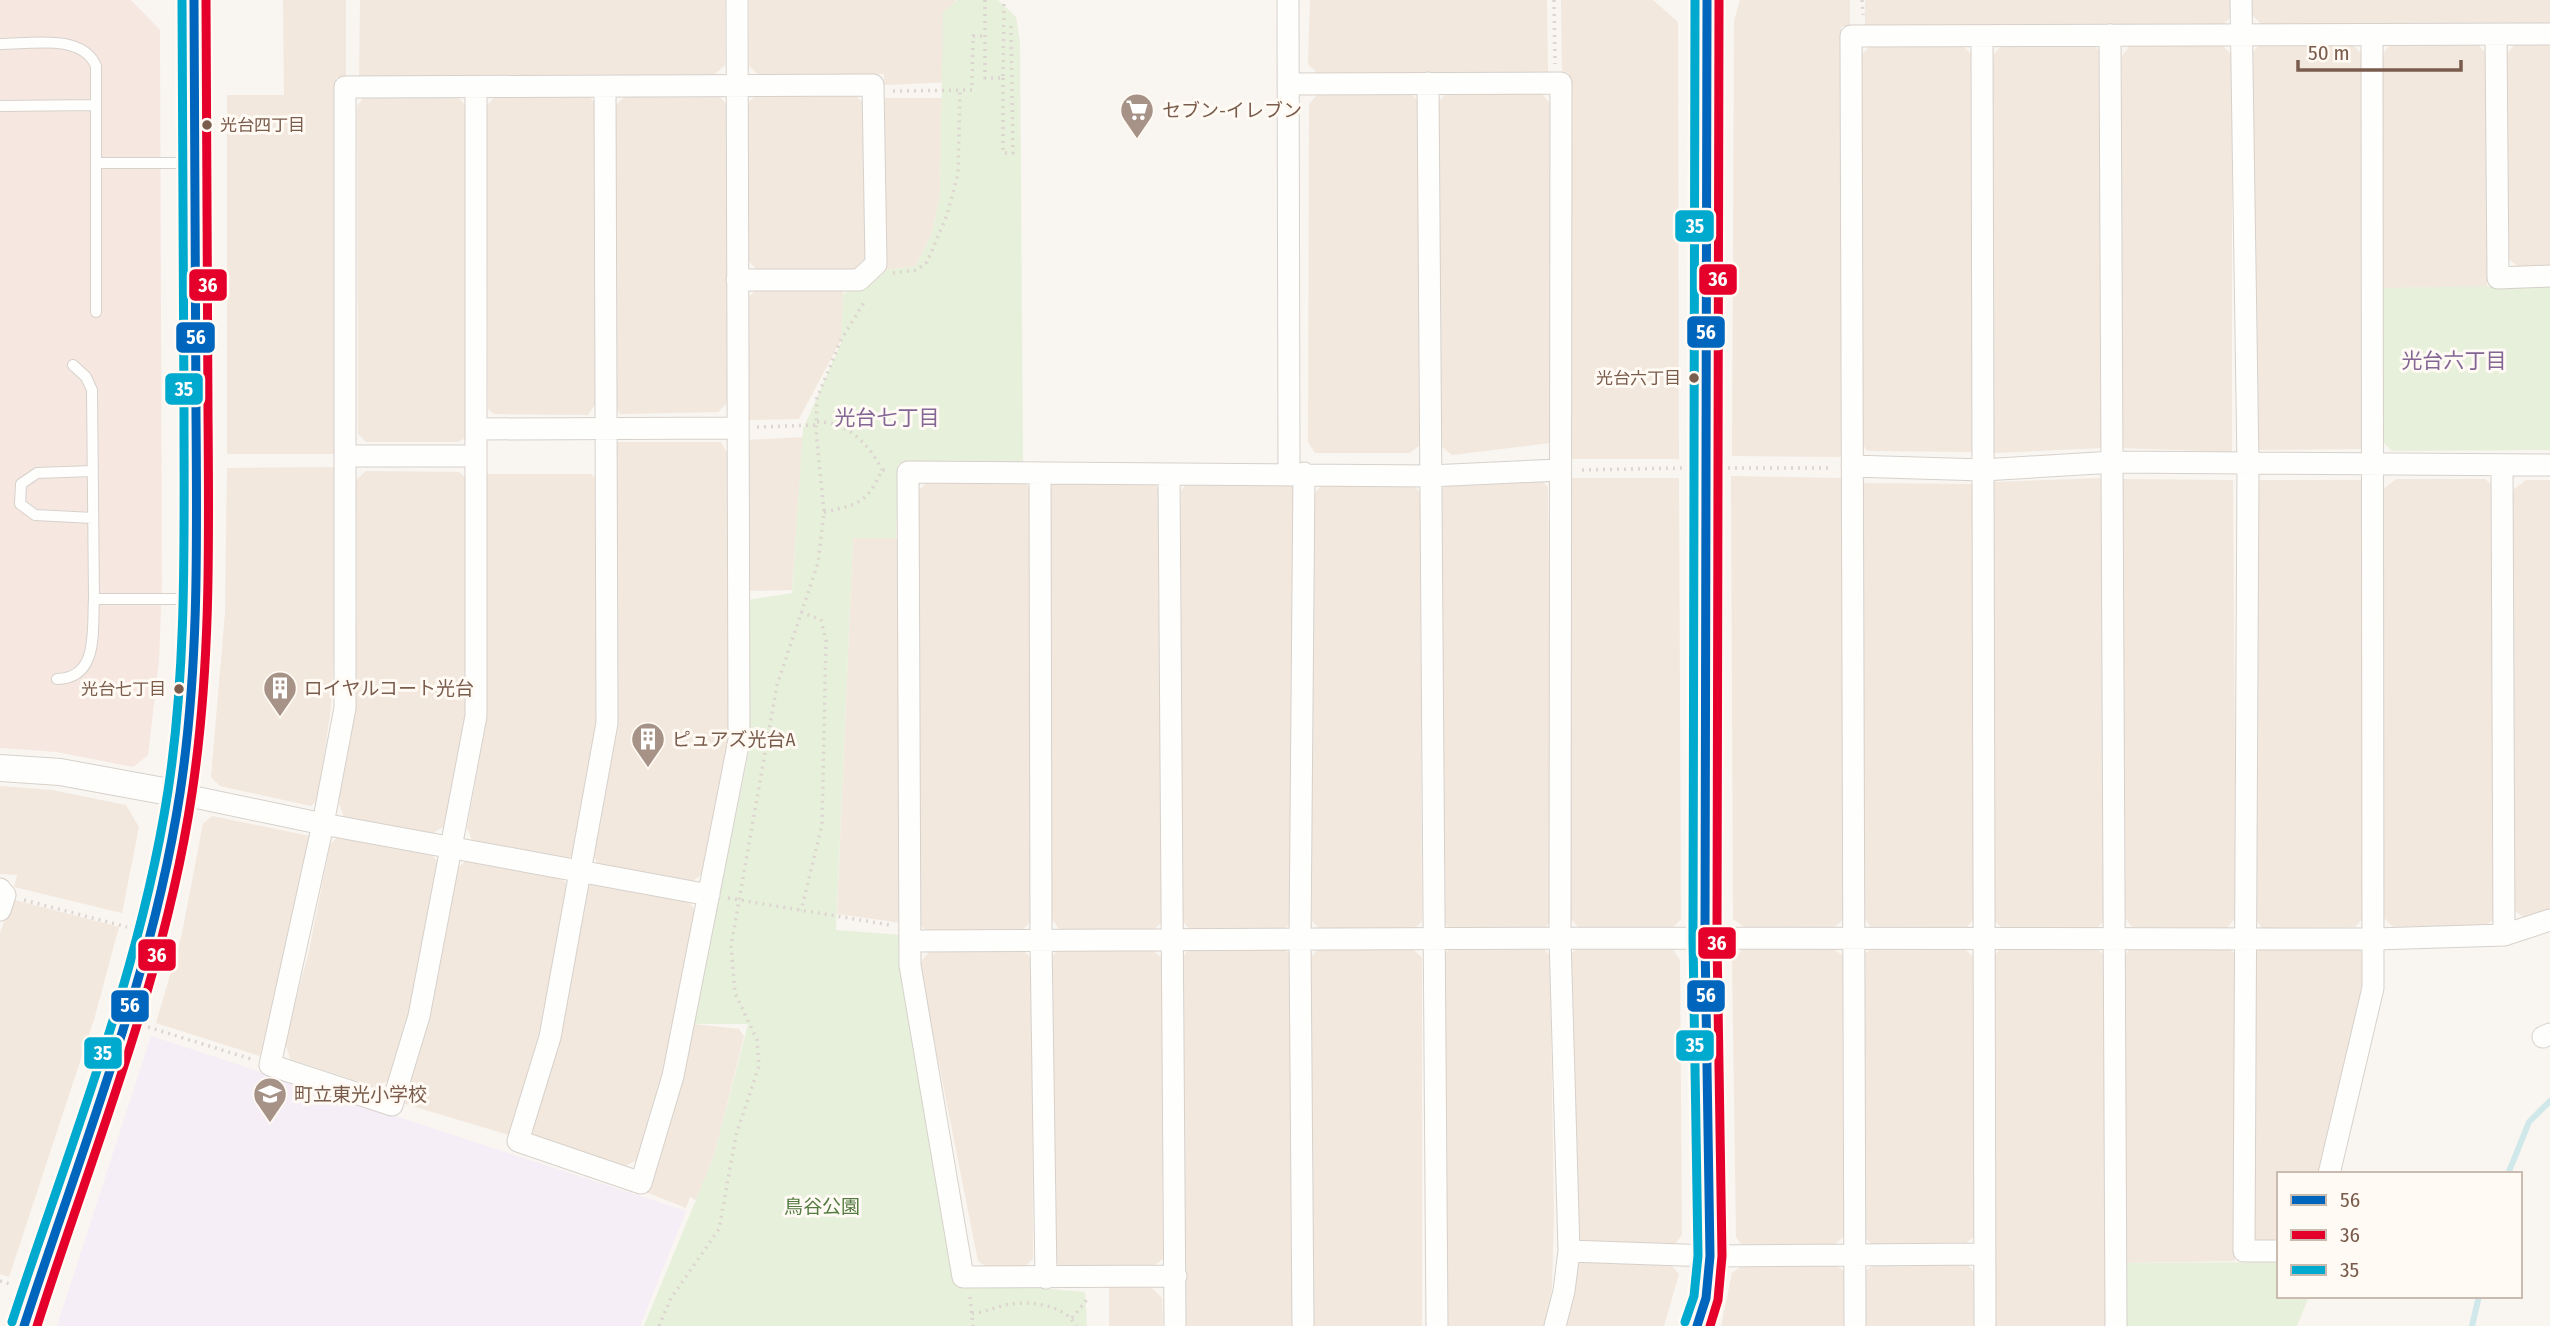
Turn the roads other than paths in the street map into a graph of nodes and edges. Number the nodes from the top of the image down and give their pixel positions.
1 (194, 0) edge
2 (737, 0) edge
3 (1288, 0) edge
4 (1707, 0) edge
5 (2241, 0) edge
6 (2550, 34) edge
7 (2110, 35) junction
8 (2372, 35) junction
9 (2496, 35) junction
10 (1982, 36) junction
11 (2241, 36) junction
12 (0, 44) edge
13 (1428, 83) junction
14 (1288, 84) junction
15 (737, 86) junction
16 (476, 87) junction
17 (605, 87) junction
18 (96, 105) junction
19 (0, 106) edge
20 (96, 163) junction
21 (195, 163) junction
22 (2550, 276) edge
23 (737, 281) junction
24 (96, 312) dead end
25 (73, 365) dead end
26 (738, 428) junction
27 (477, 429) junction
28 (605, 430) junction
29 (348, 456) junction
30 (476, 456) junction
31 (2114, 463) junction
32 (2248, 464) junction
33 (2372, 464) junction
34 (2550, 465) edge
35 (1853, 466) junction
36 (2502, 467) junction
37 (1559, 470) junction
38 (1983, 470) junction
39 (93, 471) junction
40 (1040, 472) junction
41 (1296, 473) junction
42 (1170, 475) junction
43 (1430, 475) junction
44 (93, 518) junction
45 (94, 599) junction
46 (196, 599) junction
47 (57, 679) dead end
48 (0, 768) edge
49 (180, 794) junction
50 (323, 824) junction
51 (453, 847) junction
52 (580, 872) junction
53 (709, 895) junction
54 (2550, 920) edge
55 (910, 934) junction
56 (2504, 935) junction
57 (1560, 938) junction
58 (2245, 938) junction
59 (1041, 939) junction
60 (1854, 939) junction
61 (1984, 939) junction
62 (2114, 939) junction
63 (2375, 939) junction
64 (1171, 940) junction
65 (1300, 940) junction
66 (1432, 940) junction
67 (1704, 940) junction
68 (2329, 1172) edge
69 (1569, 1251) junction
70 (2277, 1251) edge
71 (1855, 1254) junction
72 (1984, 1254) junction
73 (1710, 1256) junction
74 (1176, 1276) junction
75 (1046, 1278) junction
76 (24, 1326) edge
77 (1175, 1326) edge
78 (1303, 1326) edge
79 (1437, 1326) edge
80 (1555, 1326) edge
81 (1697, 1326) edge
82 (1855, 1326) edge
83 (1985, 1326) edge
84 (2116, 1326) edge

1 - 21 street
2 - 15 street
3 - 14 street
4 - 67 street
5 - 11 street
6 - 9 street
7 - 10 street
7 - 11 street
7 - 31 street
8 - 9 street
8 - 11 street
8 - 33 street
9 - 22 street
10 - 35 street
10 - 38 street
11 - 32 street
12 - 18 lane
13 - 14 street
13 - 37 street
13 - 43 street
14 - 41 street
15 - 17 street
15 - 23 street
15 - 23 street
16 - 17 street
16 - 27 street
16 - 29 street
17 - 28 street
18 - 19 lane
18 - 20 lane
20 - 21 lane
20 - 24 lane
21 - 46 street
23 - 26 street
25 - 39 lane
26 - 28 street
26 - 53 street
27 - 28 street
27 - 30 street
28 - 52 street
29 - 30 street
29 - 50 street
30 - 51 street
31 - 32 street
31 - 38 street
31 - 62 street
32 - 33 street
32 - 58 street
33 - 36 street
33 - 63 street
34 - 36 street
35 - 38 street
35 - 60 street
36 - 56 street
37 - 43 street
37 - 57 street
38 - 61 street
39 - 44 lane
39 - 44 lane
40 - 42 street
40 - 55 street
40 - 59 street
41 - 42 street
41 - 43 street
41 - 65 street
42 - 64 street
43 - 66 street
44 - 45 lane
45 - 46 lane
45 - 47 lane
46 - 49 street
48 - 49 street
49 - 50 street
49 - 76 street
50 - 51 street
50 - 51 street
51 - 52 street
52 - 53 street
52 - 53 street
54 - 56 street
55 - 59 street
55 - 75 street
56 - 63 street
57 - 66 street
57 - 67 street
57 - 69 street
58 - 62 street
58 - 63 street
58 - 70 street
59 - 64 street
59 - 75 street
60 - 61 street
60 - 67 street
60 - 71 street
61 - 62 street
61 - 72 street
62 - 84 street
63 - 68 street
64 - 65 street
64 - 74 street
65 - 66 street
65 - 78 street
66 - 79 street
67 - 73 street
69 - 73 street
69 - 80 street
71 - 72 street
71 - 73 street
71 - 82 street
72 - 83 street
73 - 81 street
74 - 75 street
74 - 77 street

